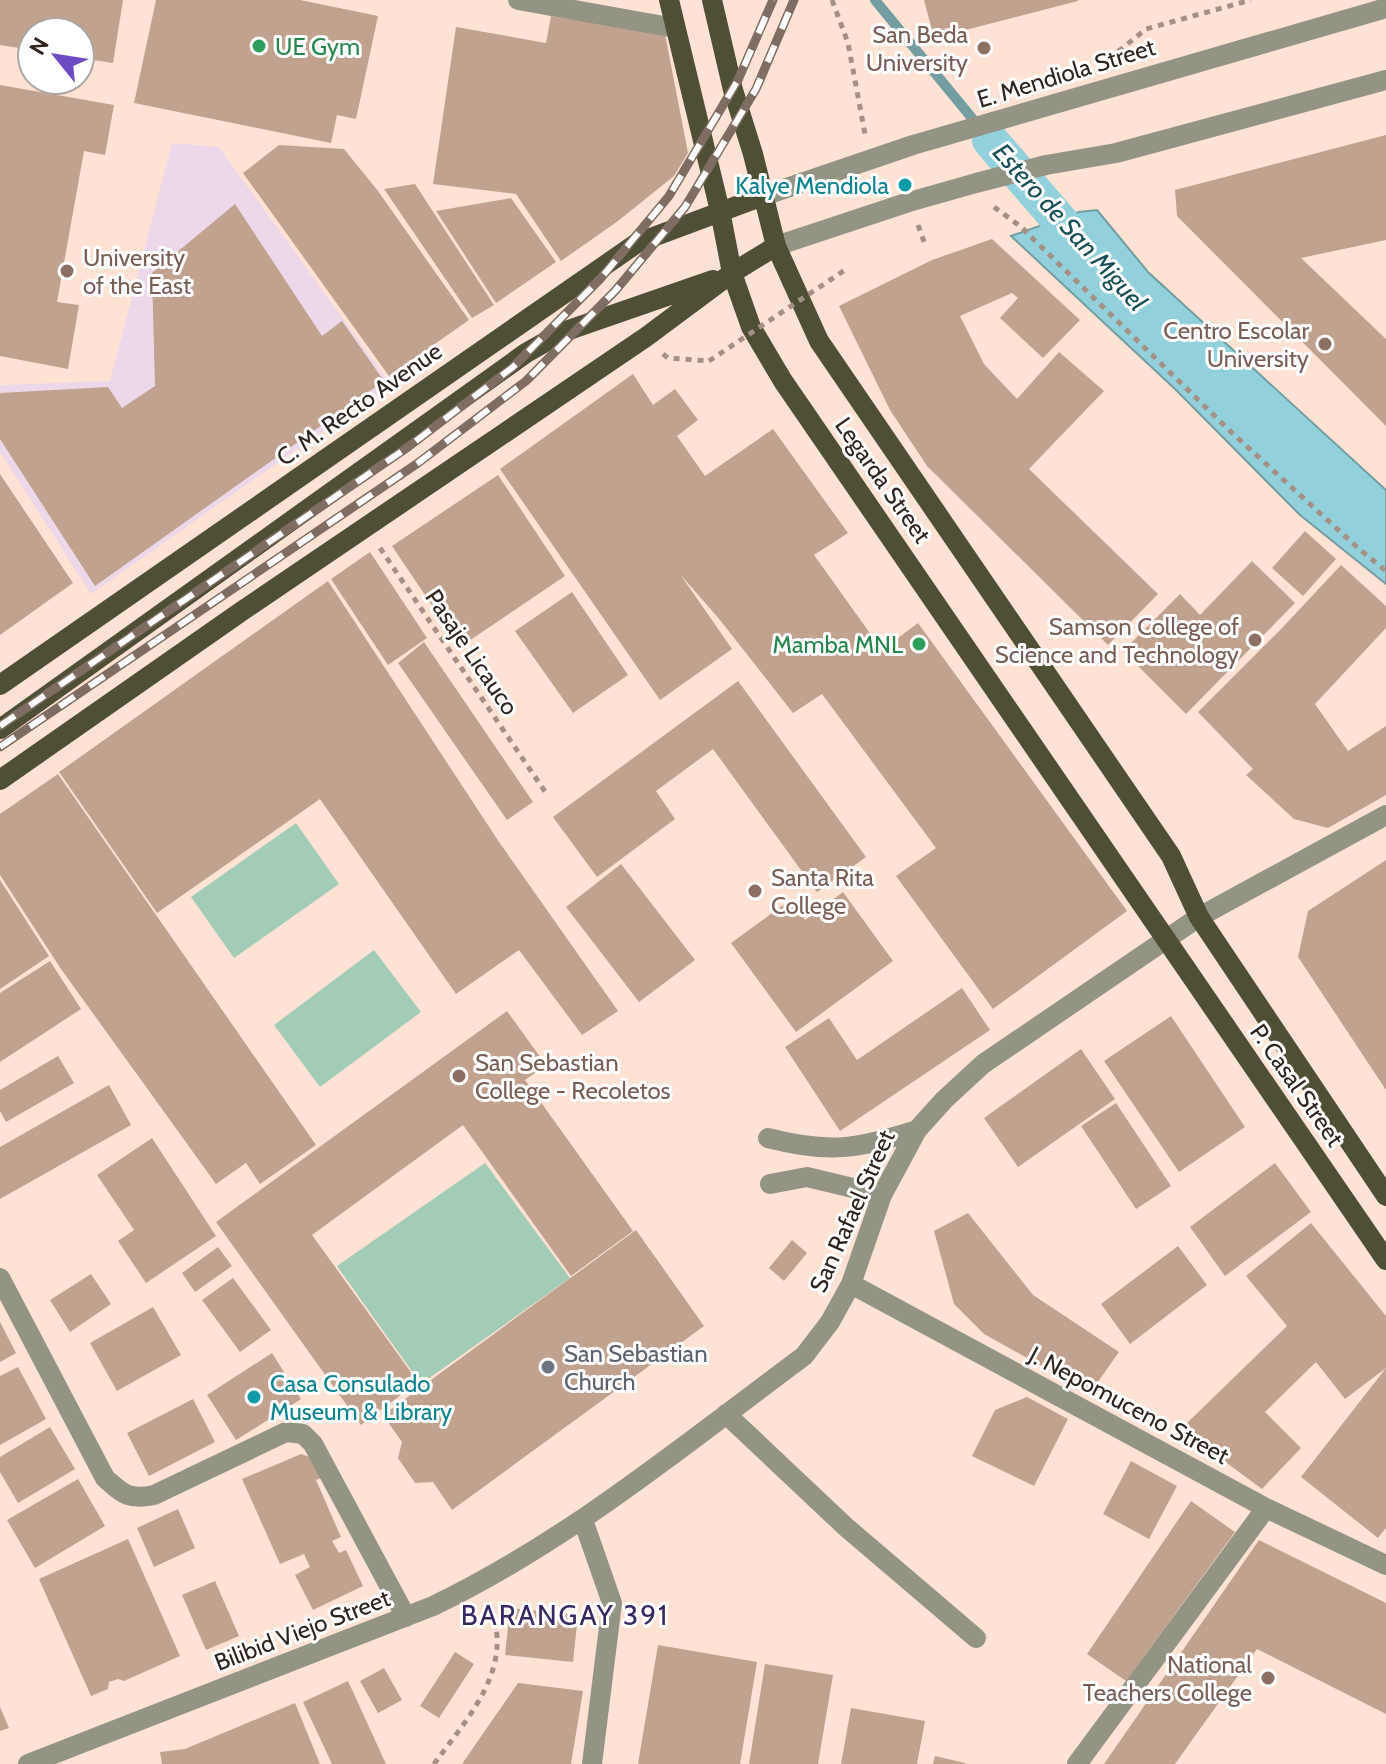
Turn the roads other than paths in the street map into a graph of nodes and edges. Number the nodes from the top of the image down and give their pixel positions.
1 (518, 0) edge
2 (669, 0) edge
3 (712, 0) edge
4 (1386, 8) edge
5 (675, 28) junction
6 (1386, 80) edge
7 (763, 196) junction
8 (720, 211) junction
9 (776, 246) junction
10 (732, 273) junction
11 (0, 685) edge
12 (0, 729) edge
13 (0, 780) edge
14 (1386, 815) edge
15 (1199, 917) junction
16 (1164, 940) junction
17 (917, 1130) junction
18 (768, 1138) dead end
19 (770, 1184) dead end
20 (882, 1195) junction
21 (1386, 1196) edge
22 (1386, 1260) edge
23 (0, 1278) edge
24 (851, 1284) junction
25 (726, 1414) junction
26 (1266, 1508) junction
27 (583, 1520) junction
28 (1386, 1565) edge
29 (406, 1617) junction
30 (976, 1638) dead end
31 (28, 1764) edge
32 (592, 1764) edge
33 (1077, 1764) edge

1 - 5 street
2 - 5 main road, Legarda Street
3 - 7 main road, Legarda Street
4 - 7 street, E. Mendiola Street
5 - 8 main road, Legarda Street
6 - 9 street
7 - 8 main road, C. M. Recto Avenue
7 - 9 main road, Legarda Street
8 - 10 main road, Legarda Street
8 - 11 main road, C. M. Recto Avenue
9 - 10 main road
9 - 15 main road, Legarda Street
10 - 12 main road
10 - 13 main road
10 - 16 main road, Legarda Street
14 - 15 street, San Rafael Street
15 - 16 street, San Rafael Street
15 - 21 main road, P. Casal Street
16 - 17 street, San Rafael Street
16 - 22 main road, P. Casal Street
17 - 18 street
17 - 20 street, San Rafael Street
19 - 20 street
20 - 24 street, San Rafael Street
23 - 29 street
24 - 25 street, San Rafael Street
24 - 26 street, J. Nepomuceno Street
25 - 27 street, San Rafael Street
25 - 30 street
26 - 28 street, J. Nepomuceno Street
26 - 33 street
27 - 29 street, Bilibid Viejo Street
27 - 32 street
29 - 31 street, Bilibid Viejo Street

